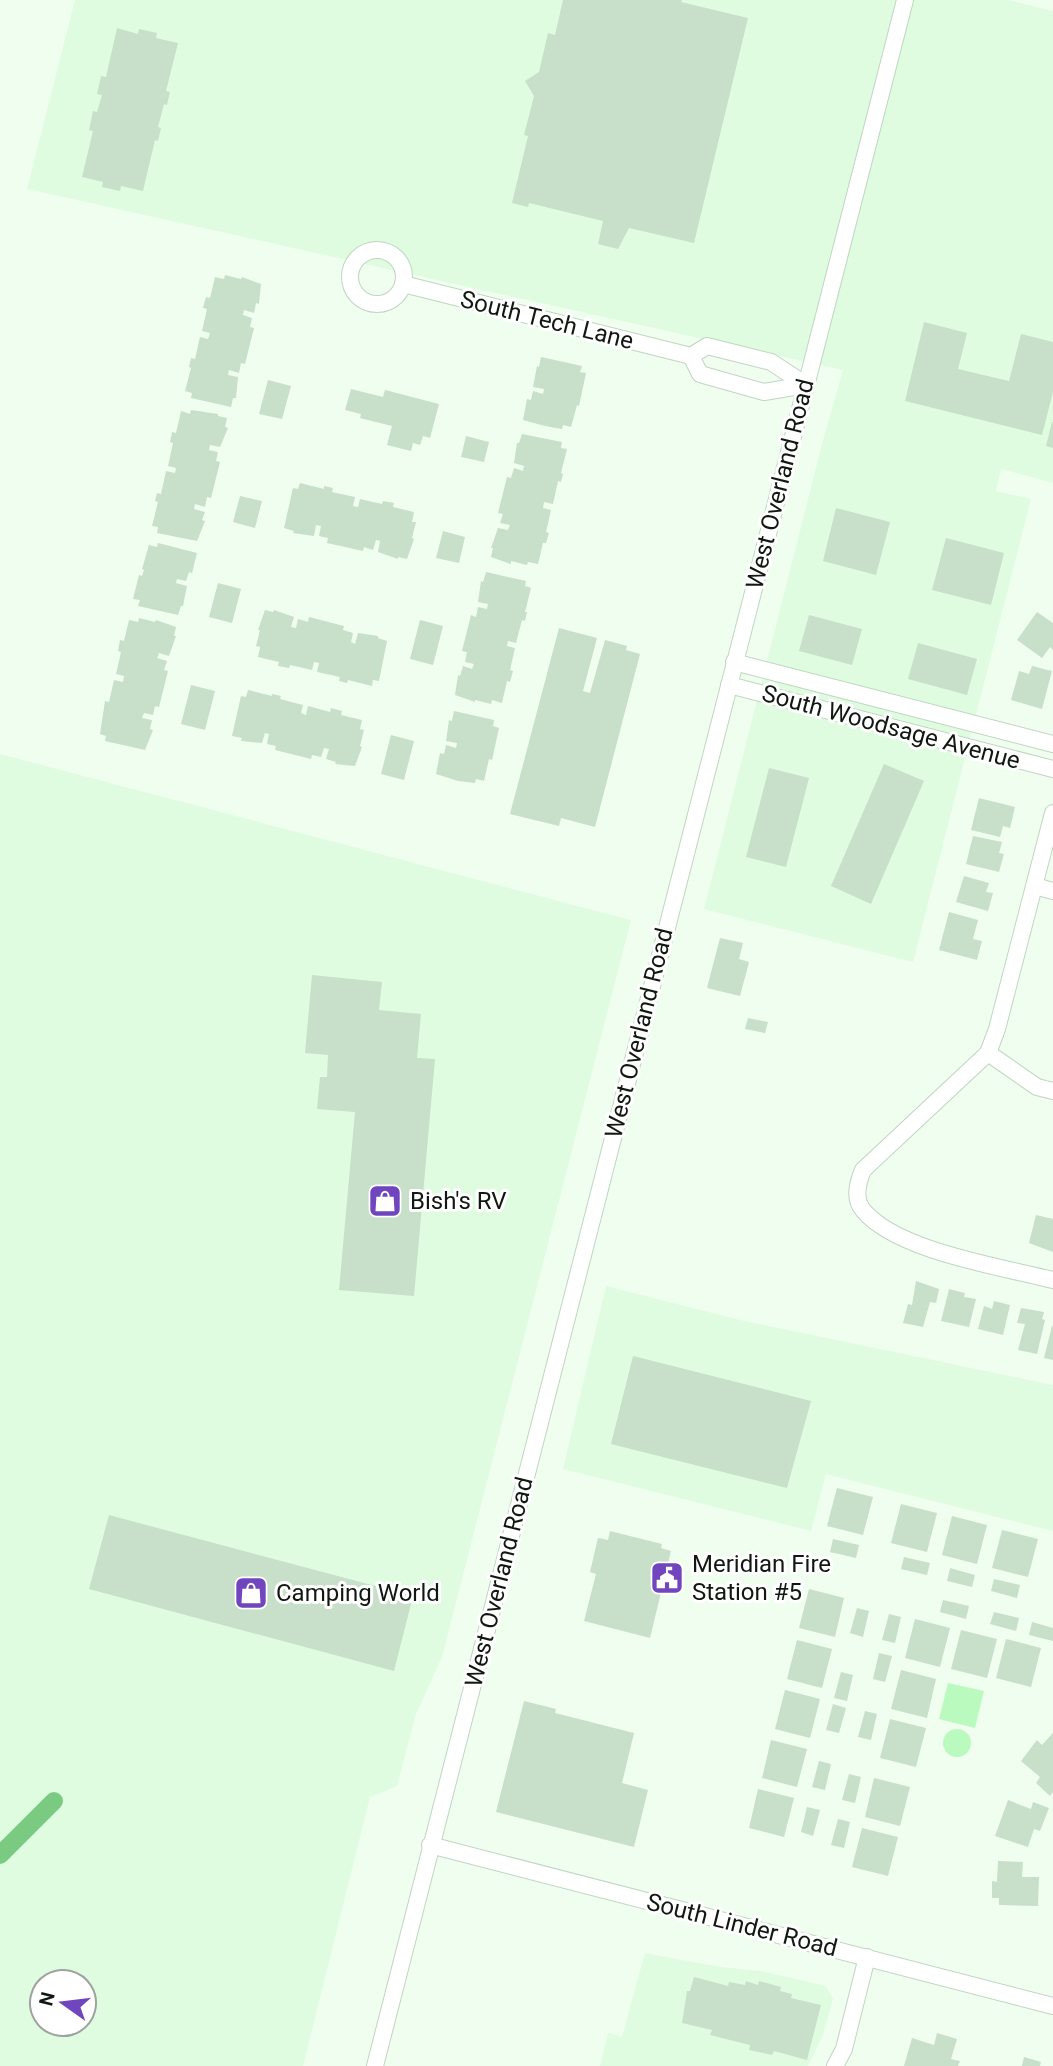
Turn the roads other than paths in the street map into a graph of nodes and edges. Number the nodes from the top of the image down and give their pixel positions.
1 (905, 0) edge
2 (403, 284) dead end
3 (691, 356) junction
4 (806, 385) junction
5 (734, 662) junction
6 (729, 685) junction
7 (1053, 744) edge
8 (1053, 769) edge
9 (1053, 813) edge
10 (1035, 886) junction
11 (1053, 891) edge
12 (988, 1053) junction
13 (1053, 1091) edge
14 (1053, 1280) edge
15 (430, 1845) junction
16 (867, 1957) junction
17 (1053, 2006) edge
18 (374, 2066) edge
19 (835, 2066) edge

1 - 4 street, West Overland Road
2 - 3 street, South Tech Lane
3 - 4 street, South Tech Lane
3 - 4 street, South Tech Lane
4 - 5 street, West Overland Road
5 - 6 street, West Overland Road
5 - 7 street, South Woodsage Avenue
6 - 8 street, South Woodsage Avenue
6 - 15 street, West Overland Road
9 - 10 street
10 - 11 street
10 - 12 street
12 - 13 street
12 - 14 street
15 - 16 street, South Linder Road
15 - 18 street, West Overland Road
16 - 17 street, South Linder Road
16 - 19 street

